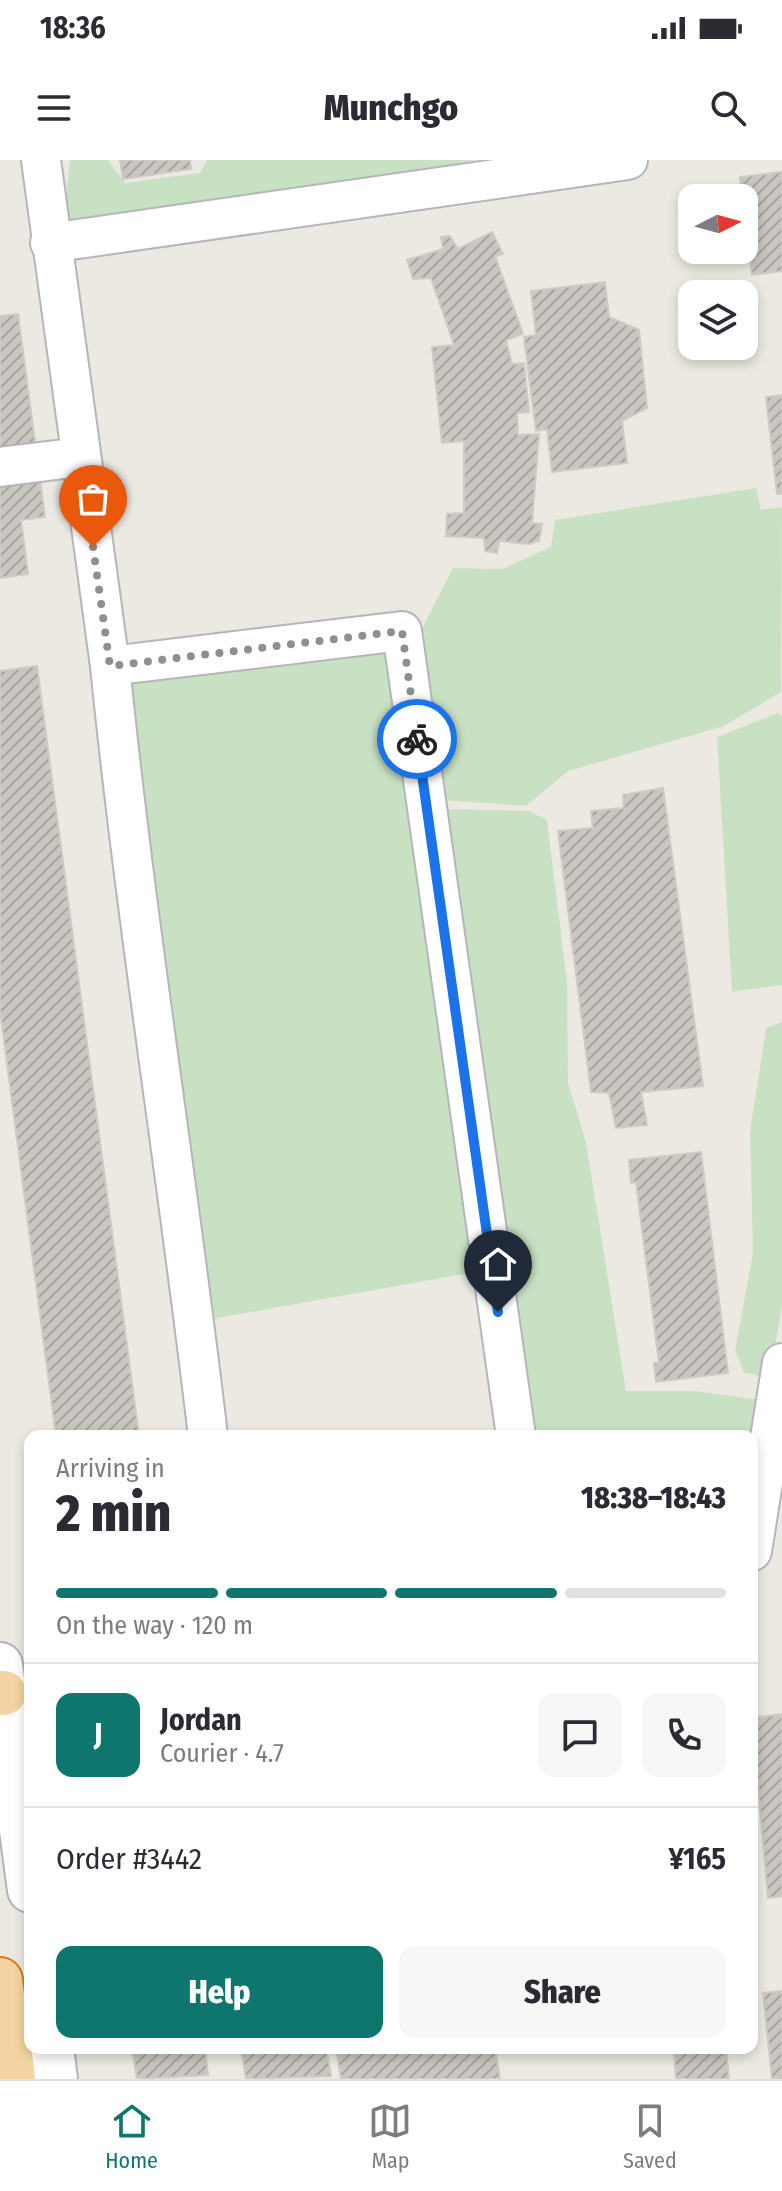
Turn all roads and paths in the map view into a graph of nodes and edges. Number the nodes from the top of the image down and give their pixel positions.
1 (41, 160) edge
2 (628, 160) edge
3 (50, 243) junction
4 (80, 457) junction
5 (0, 467) edge
6 (110, 666) junction
7 (782, 1363) edge
8 (207, 1430) edge
9 (515, 1430) edge
10 (758, 1513) edge
11 (8, 1685) edge
12 (24, 1834) edge
13 (0, 1980) edge
14 (52, 2054) edge
15 (13, 2079) edge
16 (55, 2079) edge

1 - 3 street
2 - 3 street
3 - 4 street
4 - 5 street
4 - 6 street
6 - 8 street
6 - 9 street
7 - 10 street
11 - 12 main road
13 - 15 highway
14 - 16 main road

